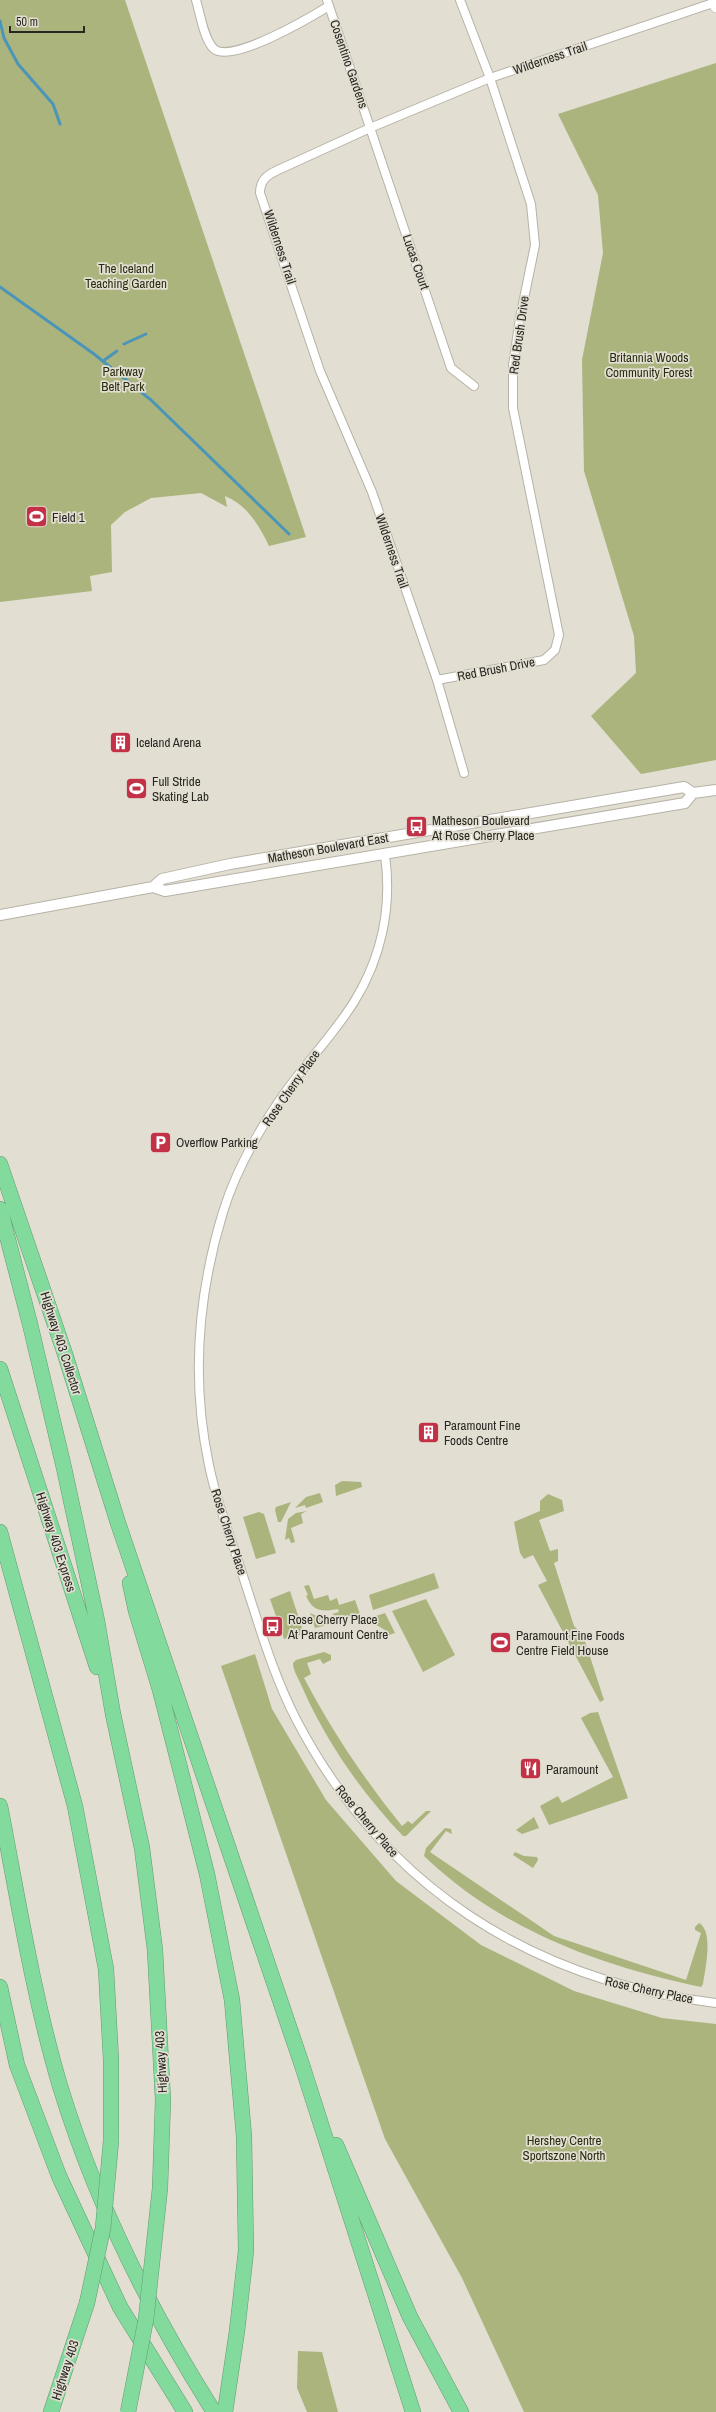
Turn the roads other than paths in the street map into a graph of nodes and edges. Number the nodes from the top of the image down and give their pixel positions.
1 (196, 0) edge
2 (460, 0) edge
3 (328, 3) edge
4 (715, 3) edge
5 (490, 78) junction
6 (370, 128) junction
7 (474, 386) dead end
8 (437, 680) junction
9 (464, 773) dead end
10 (716, 790) edge
11 (693, 793) junction
12 (385, 855) junction
13 (153, 887) junction
14 (0, 915) edge
15 (0, 1164) edge
16 (0, 1209) edge
17 (0, 1370) edge
18 (118, 1523) junction
19 (0, 1532) edge
20 (113, 1714) junction
21 (0, 1806) edge
22 (0, 1987) edge
23 (716, 2003) edge
24 (302, 2065) junction
25 (51, 2412) edge
26 (128, 2412) edge
27 (185, 2412) edge
28 (214, 2412) edge
29 (225, 2412) edge
30 (413, 2412) edge
31 (461, 2412) edge

1 - 3 street
2 - 5 street, Red Brush Drive
3 - 6 street, Cosentino Gardens
4 - 5 street, Wilderness Trail
5 - 6 street, Wilderness Trail
5 - 8 street, Red Brush Drive
6 - 7 street, Lucas Court
6 - 8 street, Wilderness Trail
8 - 9 street, Wilderness Trail
10 - 11 street, Matheson Boulevard East
11 - 12 street, Matheson Boulevard East
11 - 13 street, Matheson Boulevard East
12 - 13 street, Matheson Boulevard East
12 - 23 street, Rose Cherry Place
13 - 14 street, Matheson Boulevard East
15 - 18 highway, Highway 403 Collector
16 - 20 highway
17 - 20 highway, Highway 403 Express
18 - 24 highway
18 - 29 highway
19 - 25 highway, Highway 403, bridge
20 - 26 highway, Highway 403, bridge
21 - 28 highway
22 - 27 highway
24 - 30 highway
24 - 31 highway

